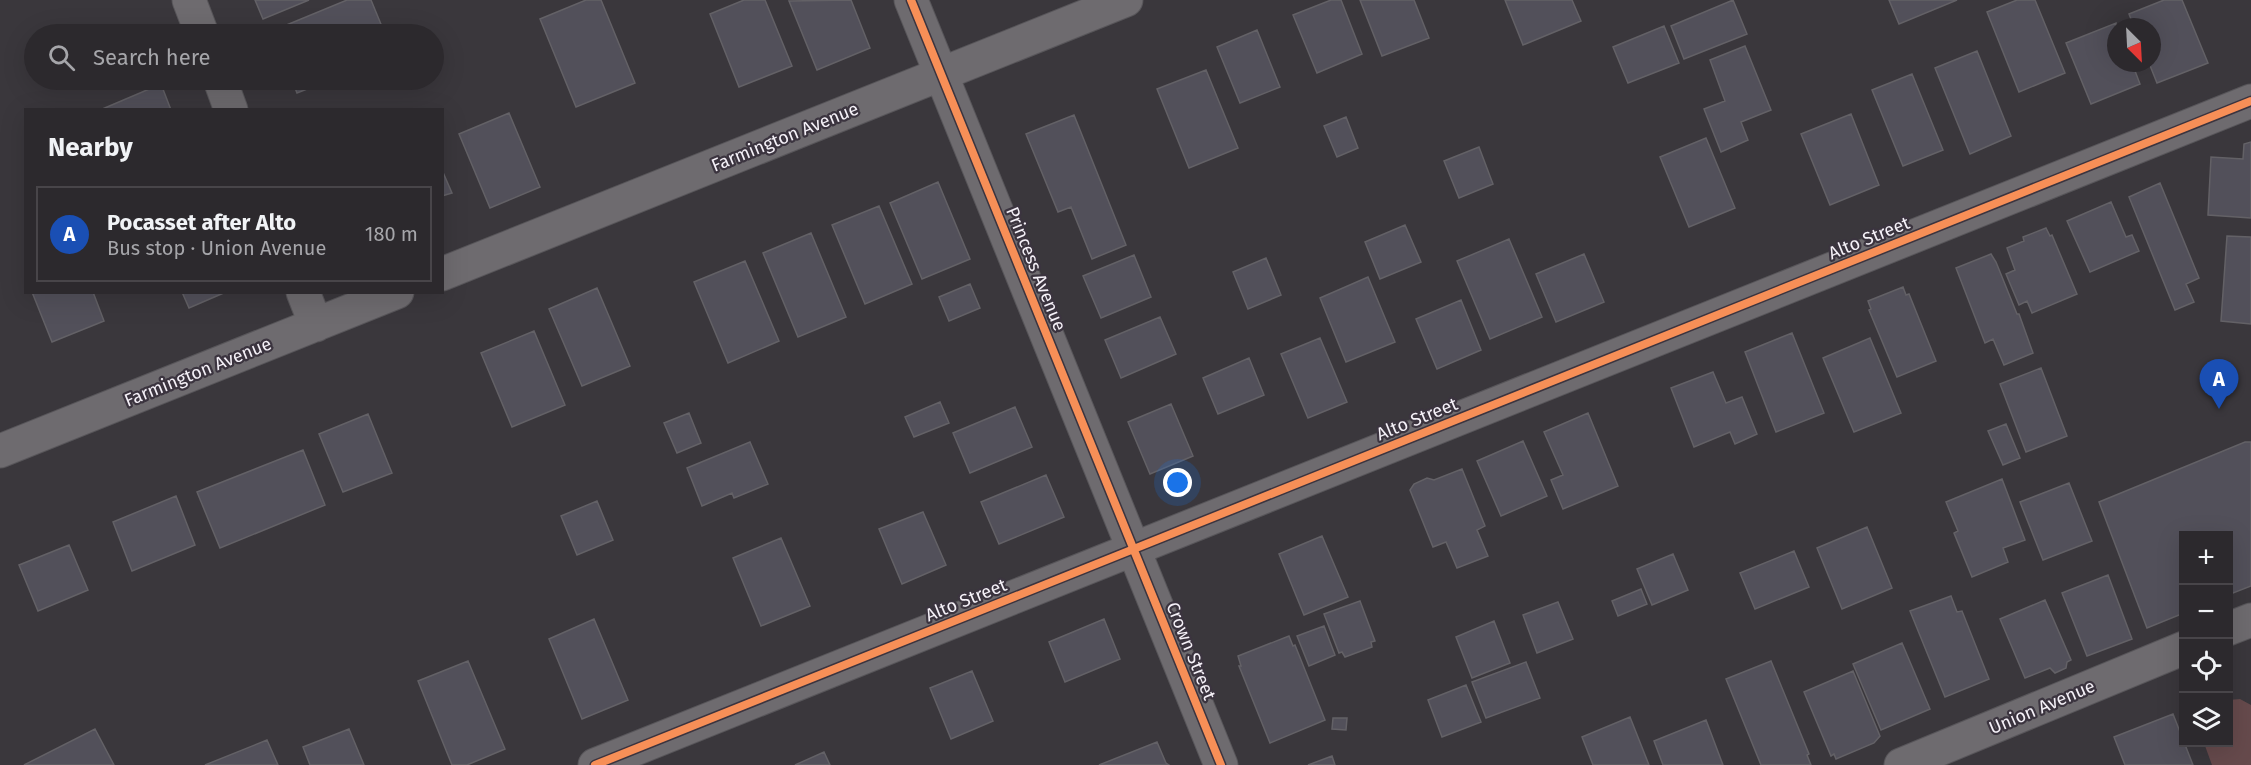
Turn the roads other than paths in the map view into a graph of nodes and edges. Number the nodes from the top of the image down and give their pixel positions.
1 (189, 0) edge
2 (912, 0) edge
3 (1126, 0) edge
4 (198, 24) edge
5 (941, 75) junction
6 (224, 90) edge
7 (2251, 101) edge
8 (230, 108) edge
9 (444, 273) edge
10 (304, 294) edge
11 (392, 294) edge
12 (316, 325) junction
13 (0, 451) edge
14 (1133, 549) junction
15 (2251, 620) edge
16 (2233, 627) edge
17 (2179, 650) edge
18 (595, 765) edge
19 (1221, 765) edge
20 (1901, 765) edge

1 - 4 street
2 - 5 street, Princess Avenue
3 - 5 street, Farmington Avenue
5 - 9 street, Farmington Avenue
5 - 14 street, Princess Avenue
6 - 8 street
7 - 14 street, Alto Street
10 - 12 street
11 - 12 street, Farmington Avenue
12 - 13 street, Farmington Avenue
14 - 18 street, Alto Street
14 - 19 street, Crown Street
15 - 16 street
17 - 20 street, Union Avenue

